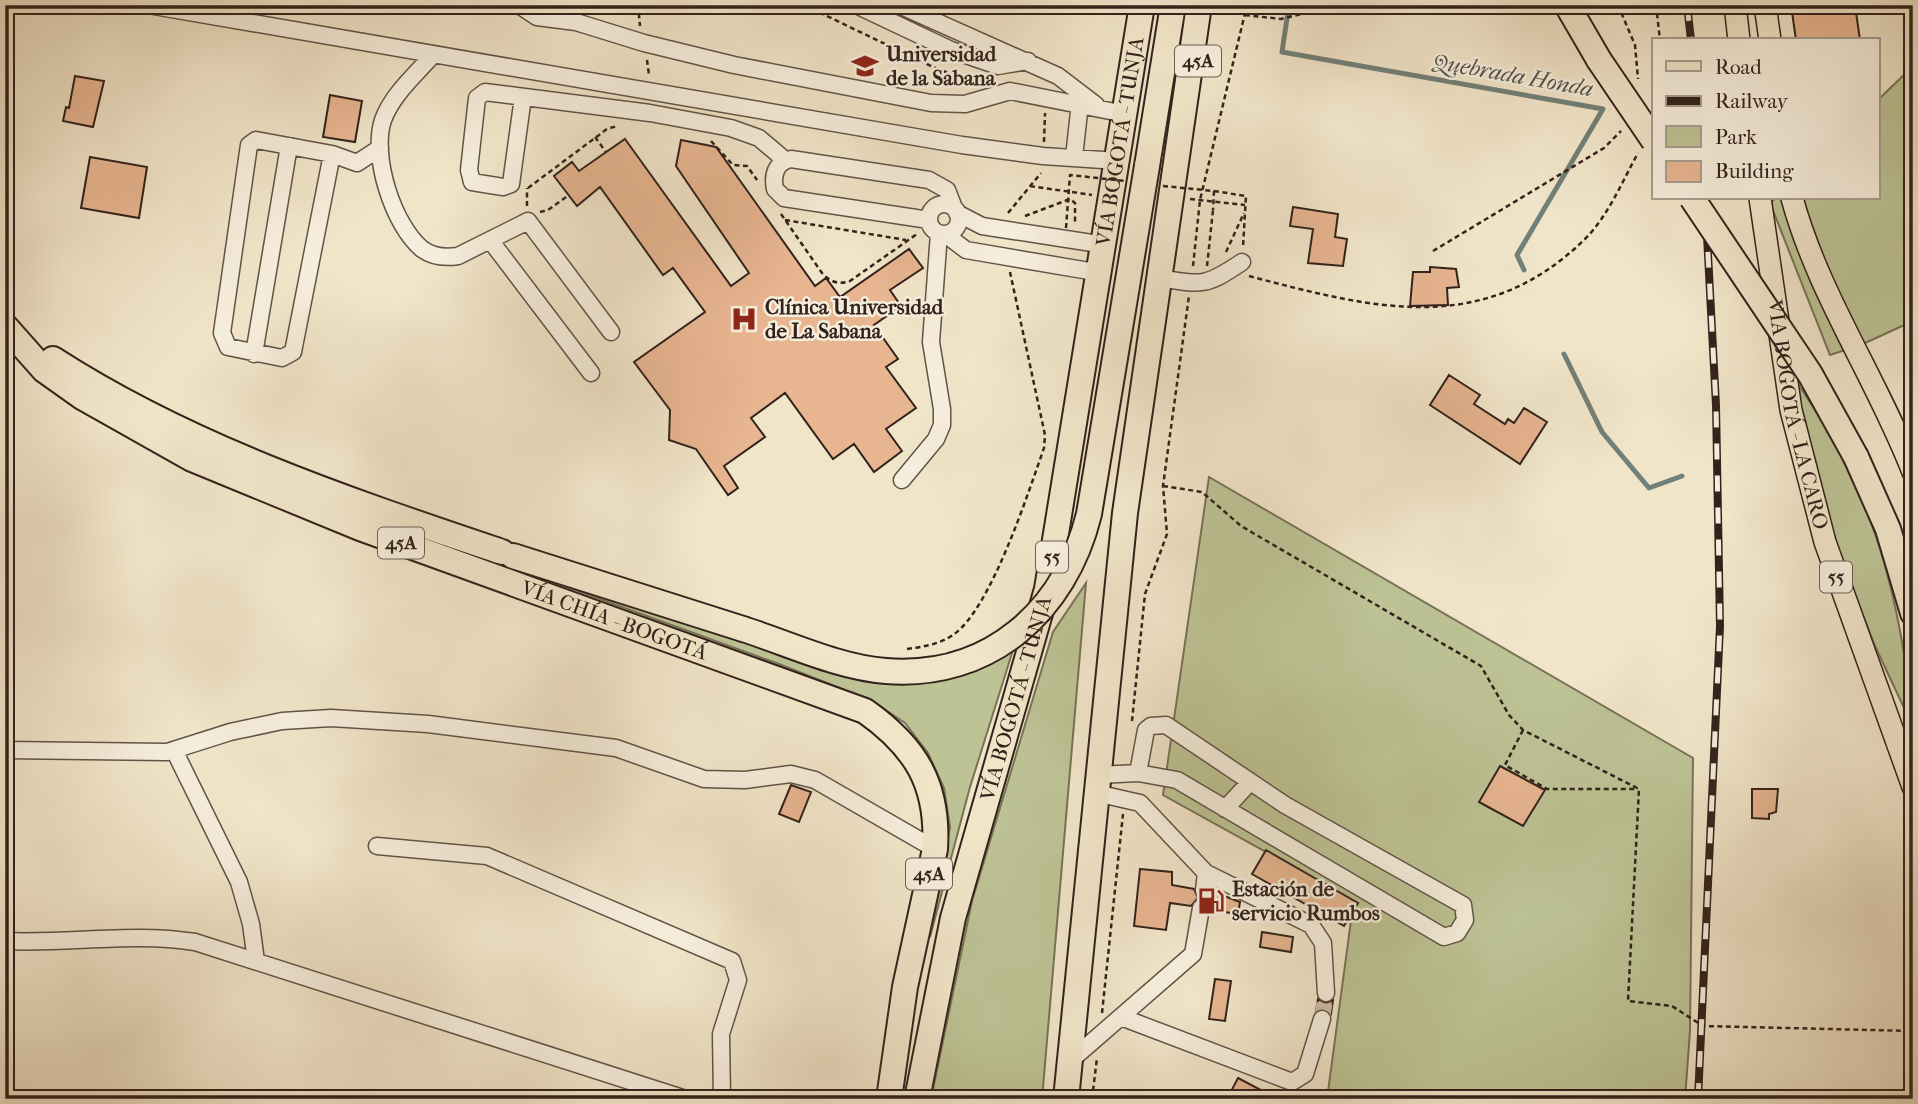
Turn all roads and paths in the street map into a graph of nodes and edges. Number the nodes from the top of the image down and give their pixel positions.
1 (148, 5) edge
2 (519, 5) edge
3 (579, 5) edge
4 (638, 5) edge
5 (804, 5) edge
6 (856, 5) edge
7 (900, 5) edge
8 (1142, 5) edge
9 (1173, 5) edge
10 (1199, 5) edge
11 (1213, 5) edge
12 (1247, 5) edge
13 (1338, 5) edge
14 (1567, 5) edge
15 (1618, 5) edge
16 (1656, 5) edge
17 (1735, 5) edge
18 (1765, 5) edge
19 (880, 10) edge
20 (1244, 15) junction
21 (576, 22) junction
22 (1660, 38) edge
23 (1739, 38) edge
24 (1770, 38) edge
25 (644, 43) junction
26 (432, 56) junction
27 (1028, 61) junction
28 (1637, 88) dead end
29 (999, 92) junction
30 (652, 93) junction
31 (523, 97) junction
32 (1080, 103) junction
33 (1098, 107) junction
34 (1125, 114) junction
35 (1184, 117) junction
36 (620, 125) dead end
37 (1622, 129) dead end
38 (595, 137) junction
39 (705, 137) dead end
40 (1648, 141) edge
41 (289, 146) junction
42 (380, 148) junction
43 (606, 152) dead end
44 (332, 154) junction
45 (1074, 157) junction
46 (785, 160) junction
47 (1118, 161) junction
48 (1041, 176) dead end
49 (511, 184) junction
50 (1030, 186) junction
51 (762, 188) dead end
52 (1214, 191) dead end
53 (569, 195) dead end
54 (1171, 197) junction
55 (1200, 200) junction
56 (1693, 200) edge
57 (1760, 200) edge
58 (1792, 200) edge
59 (1245, 205) junction
60 (1090, 207) dead end
61 (777, 209) dead end
62 (956, 210) junction
63 (1213, 210) dead end
64 (1245, 211) junction
65 (539, 212) dead end
66 (785, 220) junction
67 (1015, 224) junction
68 (1066, 228) dead end
69 (937, 229) junction
70 (917, 234) dead end
71 (490, 240) junction
72 (908, 240) junction
73 (1105, 246) junction
74 (1433, 251) dead end
75 (1223, 257) dead end
76 (1013, 259) junction
77 (1242, 262) junction
78 (1101, 272) junction
79 (1209, 273) dead end
80 (1159, 278) junction
81 (1191, 284) junction
82 (8, 329) edge
83 (611, 332) dead end
84 (254, 354) junction
85 (591, 373) dead end
86 (1913, 472) edge
87 (902, 480) dead end
88 (1163, 486) junction
89 (1913, 613) edge
90 (902, 650) dead end
91 (1523, 730) junction
92 (1131, 732) dead end
93 (5, 750) edge
94 (174, 750) junction
95 (1138, 774) junction
96 (1250, 782) junction
97 (1097, 784) junction
98 (1913, 787) edge
99 (1639, 789) junction
100 (1124, 800) junction
101 (1225, 809) junction
102 (377, 846) dead end
103 (935, 849) junction
104 (1206, 873) junction
105 (1203, 890) dead end
106 (1201, 908) dead end
107 (5, 941) edge
108 (256, 961) junction
109 (1326, 993) tunnel mouth
110 (1121, 1017) junction
111 (1322, 1019) tunnel mouth
112 (1913, 1031) edge
113 (1099, 1036) junction
114 (1070, 1061) junction
115 (686, 1099) edge
116 (722, 1099) edge
117 (889, 1099) edge
118 (917, 1099) edge
119 (1066, 1099) edge
120 (1092, 1099) edge

1 - 26 lane
2 - 21 lane
3 - 21 lane
4 - 25 path
5 - 29 path
6 - 19 lane
7 - 27 lane
8 - 34 highway, VÍA BOGOTÁ - TUNJA / 55
9 - 82 highway, bridge
10 - 35 highway
11 - 35 highway, 45A
12 - 20 path
13 - 20 path
14 - 40 highway, bridge
15 - 28 path
16 - 22 path
17 - 23 main road
18 - 24 main road
19 - 27 lane
20 - 55 path
21 - 25 lane
25 - 29 lane
25 - 30 path
26 - 30 lane
26 - 42 lane
27 - 33 lane
29 - 32 lane
30 - 45 lane
31 - 46 lane
31 - 49 lane
31 - 49 lane
32 - 33 lane
32 - 45 lane
33 - 34 lane
34 - 47 highway, VÍA BOGOTÁ - TUNJA / 55
35 - 54 highway
36 - 38 path
37 - 74 path
38 - 43 path
38 - 49 path
39 - 51 path
40 - 77 path
41 - 44 lane
41 - 84 lane
41 - 84 lane
42 - 44 lane
42 - 71 lane
44 - 84 lane
45 - 47 lane
46 - 62 lane
46 - 69 lane
47 - 73 highway, VÍA BOGOTÁ - TUNJA / 55
48 - 50 path
50 - 60 path
50 - 67 path
52 - 59 path
53 - 65 path
54 - 55 path
54 - 80 highway
55 - 59 path
55 - 81 path
56 - 89 highway, bridge
57 - 98 main road, VÍA BOGOTÁ - LA CARO / 55
58 - 86 main road
59 - 64 path
61 - 66 path
62 - 67 lane
62 - 69 lane
62 - 69 lane
63 - 79 path
64 - 75 path
64 - 77 path
66 - 72 path
66 - 72 path
67 - 68 path
67 - 73 lane
67 - 76 lane
69 - 76 lane
69 - 87 lane
70 - 72 path
71 - 83 lane
71 - 85 lane
73 - 78 highway, VÍA BOGOTÁ - TUNJA / 55
76 - 78 lane
76 - 90 path
77 - 81 lane
78 - 118 highway, VÍA BOGOTÁ - TUNJA / 55
80 - 81 lane
80 - 97 highway
81 - 88 path
82 - 103 highway, VÍA CHÍA - BOGOTÁ / 45A
88 - 91 path
88 - 92 path
91 - 99 path
91 - 99 path
93 - 94 lane
94 - 103 lane
94 - 108 lane
95 - 96 lane
95 - 97 lane
95 - 101 lane
96 - 101 lane
96 - 101 lane
97 - 100 lane
97 - 114 highway
99 - 112 path
100 - 104 lane
100 - 113 path
102 - 116 lane
103 - 117 highway, VÍA CHÍA - BOGOTÁ / 45A
104 - 105 lane
104 - 109 lane
106 - 110 lane
107 - 108 lane
108 - 115 lane
110 - 111 lane
110 - 113 lane
113 - 114 lane
113 - 120 path
114 - 119 highway

